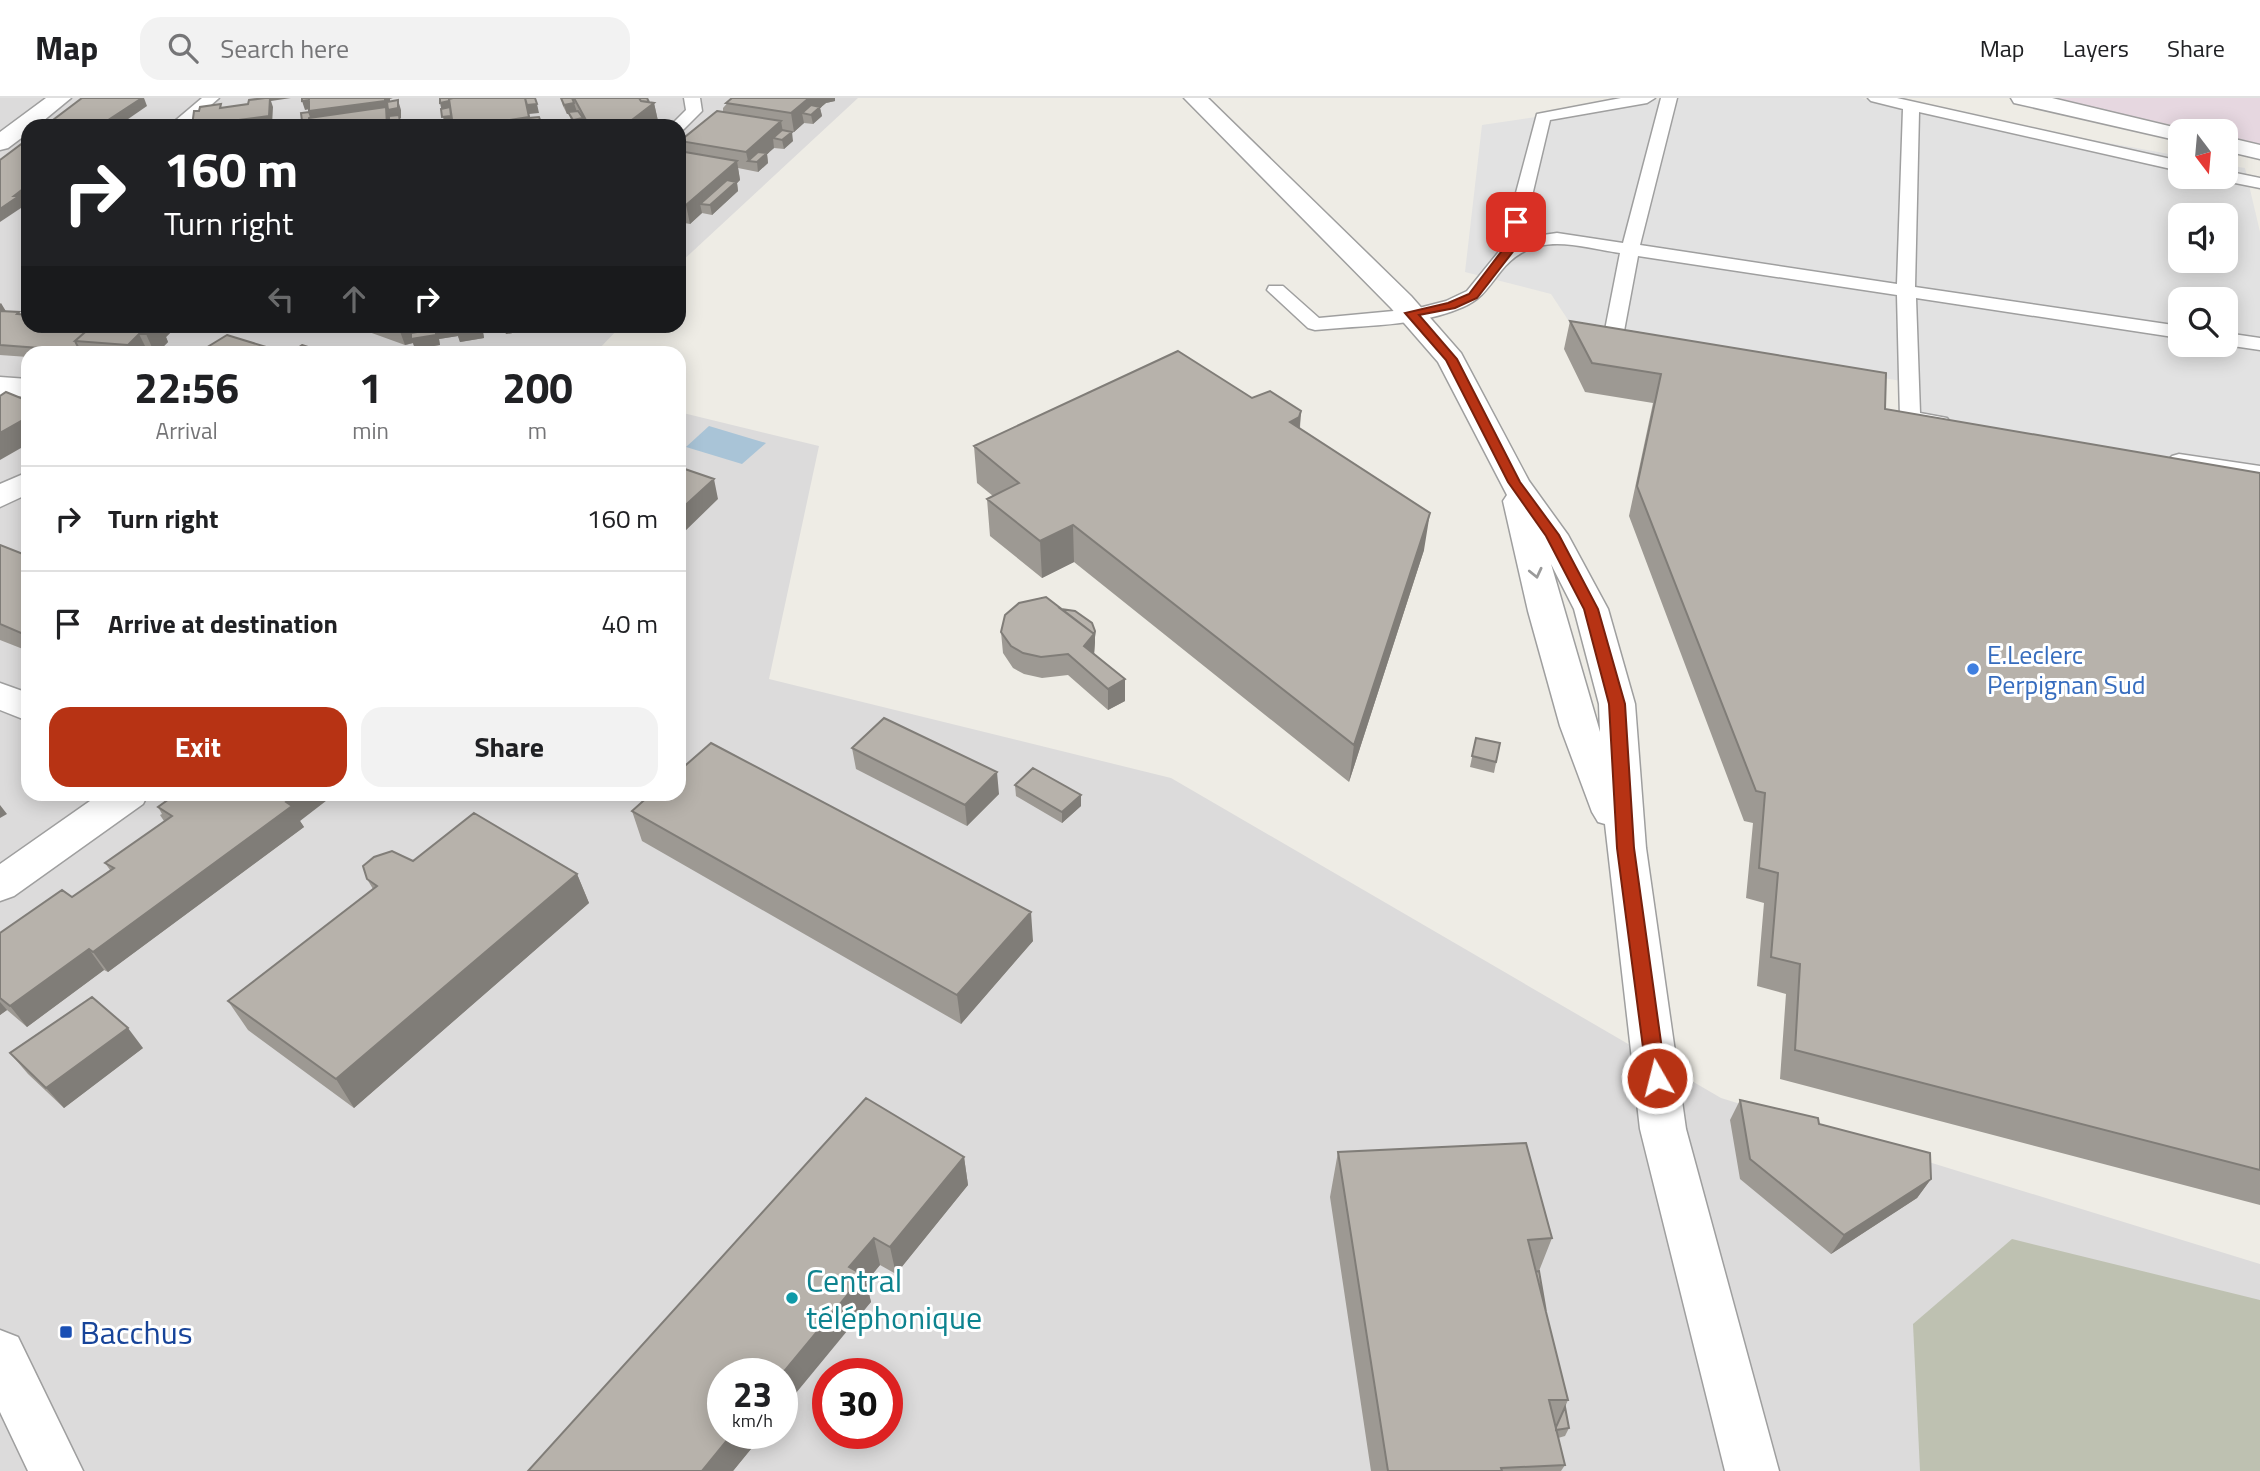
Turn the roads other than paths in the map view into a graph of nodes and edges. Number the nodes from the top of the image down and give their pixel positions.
1 (60, 98) edge
2 (211, 98) edge
3 (692, 98) edge
4 (1195, 98) edge
5 (1647, 98) edge
6 (1669, 98) edge
7 (1876, 98) edge
8 (2022, 98) edge
9 (1911, 106) junction
10 (32, 119) edge
11 (186, 119) edge
12 (685, 119) edge
13 (21, 127) edge
14 (2168, 131) edge
15 (0, 143) edge
16 (2238, 147) edge
17 (2260, 152) edge
18 (2168, 163) edge
19 (2238, 178) edge
20 (2260, 183) edge
21 (1630, 248) junction
22 (1510, 249) junction
23 (1276, 290) dead end
24 (1906, 290) junction
25 (1411, 313) junction
26 (2168, 330) edge
27 (1653, 341) edge
28 (2238, 341) edge
29 (2260, 344) edge
30 (0, 386) edge
31 (21, 388) edge
32 (1965, 426) edge
33 (2160, 457) edge
34 (2260, 472) edge
35 (21, 485) edge
36 (0, 497) edge
37 (0, 695) edge
38 (21, 705) edge
39 (119, 801) edge
40 (0, 885) edge
41 (0, 1355) edge
42 (56, 1471) edge
43 (1752, 1471) edge

1 - 10 street
2 - 11 lane
3 - 12 lane
4 - 25 street
5 - 22 lane
6 - 21 lane
7 - 9 lane
8 - 14 street
9 - 18 lane
9 - 24 lane
13 - 15 street
16 - 17 street
19 - 20 lane
21 - 22 lane
21 - 24 lane
21 - 27 lane
22 - 25 lane
23 - 25 lane
24 - 26 lane
24 - 32 lane
25 - 43 street
28 - 29 lane
30 - 31 street
33 - 34 lane
35 - 36 street
37 - 38 street
39 - 40 street
41 - 42 street

